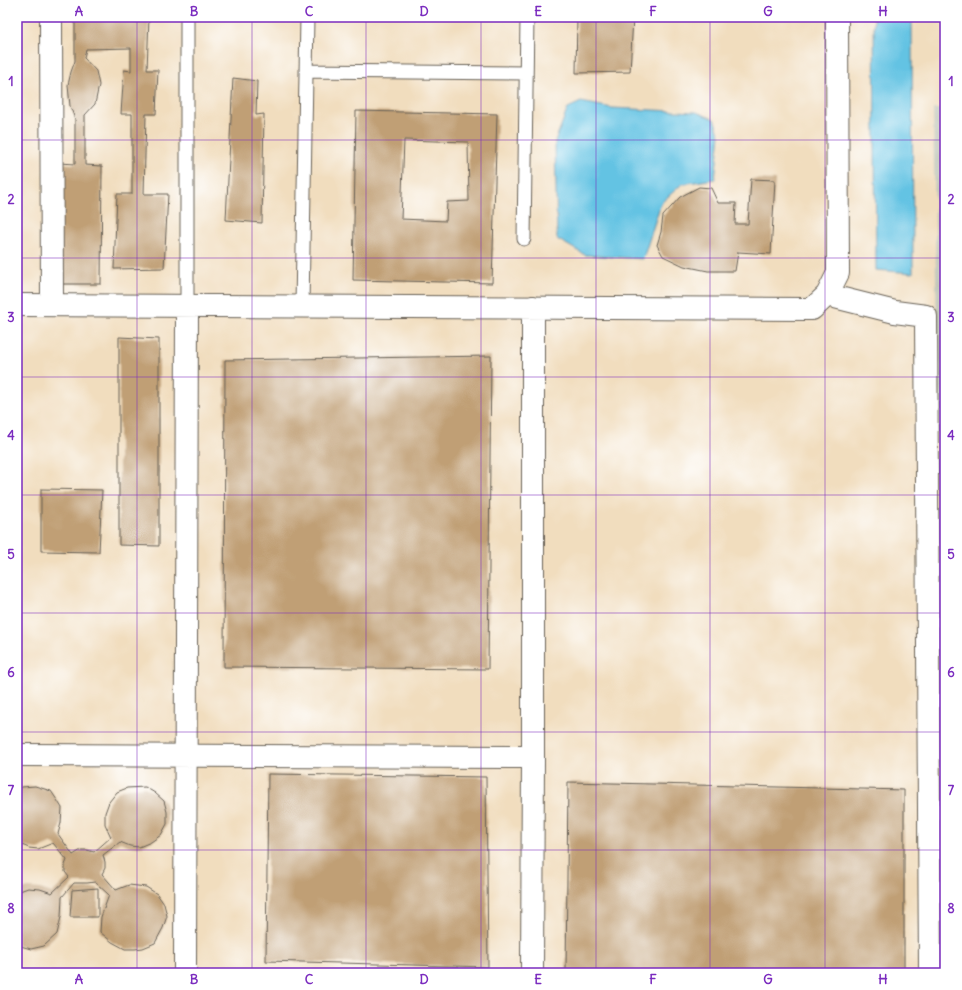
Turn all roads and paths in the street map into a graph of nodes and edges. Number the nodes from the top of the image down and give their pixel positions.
1 (51, 17) edge
2 (187, 17) edge
3 (308, 17) edge
4 (527, 17) edge
5 (837, 17) edge
6 (306, 71) junction
7 (526, 73) junction
8 (524, 239) dead end
9 (827, 295) junction
10 (17, 305) edge
11 (52, 305) junction
12 (187, 306) junction
13 (302, 306) junction
14 (533, 307) junction
15 (17, 755) edge
16 (185, 756) junction
17 (533, 757) junction
18 (185, 973) edge
19 (532, 973) edge
20 (930, 973) edge

1 - 11 street
2 - 12 lane
3 - 6 lane
4 - 7 lane
5 - 9 street
6 - 7 lane
6 - 13 lane
7 - 8 lane
9 - 14 street
9 - 20 street
10 - 11 street
11 - 12 street
12 - 13 street
12 - 16 street
13 - 14 street
14 - 17 street
15 - 16 street
16 - 17 street
16 - 18 street
17 - 19 street

